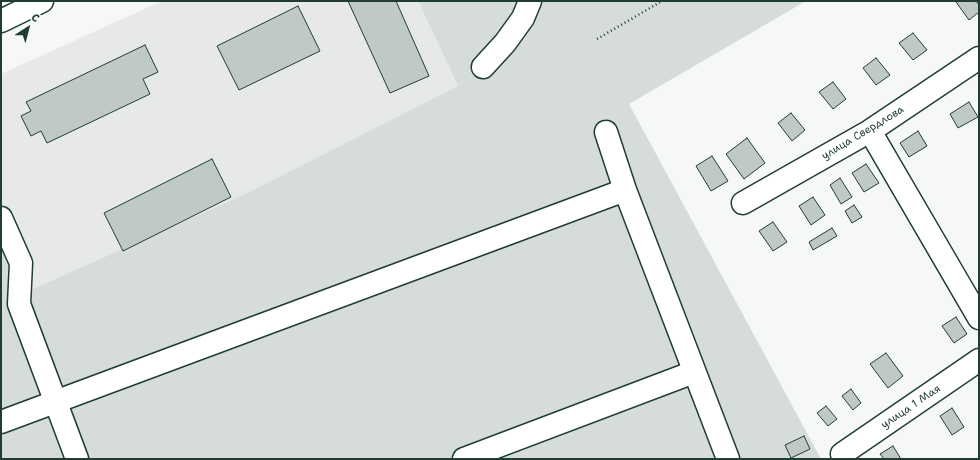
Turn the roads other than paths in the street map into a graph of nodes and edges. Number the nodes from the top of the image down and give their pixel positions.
1 (42, 1) edge
2 (530, 1) edge
3 (1, 20) edge
4 (979, 58) edge
5 (482, 67) dead end
6 (870, 131) junction
7 (606, 132) dead end
8 (625, 190) junction
9 (743, 203) dead end
10 (1, 218) edge
11 (979, 318) edge
12 (979, 360) edge
13 (694, 372) junction
14 (56, 401) junction
15 (1, 422) edge
16 (843, 456) edge
17 (77, 459) edge
18 (464, 459) edge
19 (728, 459) edge

1 - 3 street
2 - 5 street
4 - 6 street, улица Свердлова
6 - 9 street, улица Свердлова
6 - 11 street
7 - 8 street
8 - 13 street
8 - 14 street
10 - 14 street
12 - 16 street, улица 1 Мая
13 - 18 street
13 - 19 street
14 - 15 street
14 - 17 street

